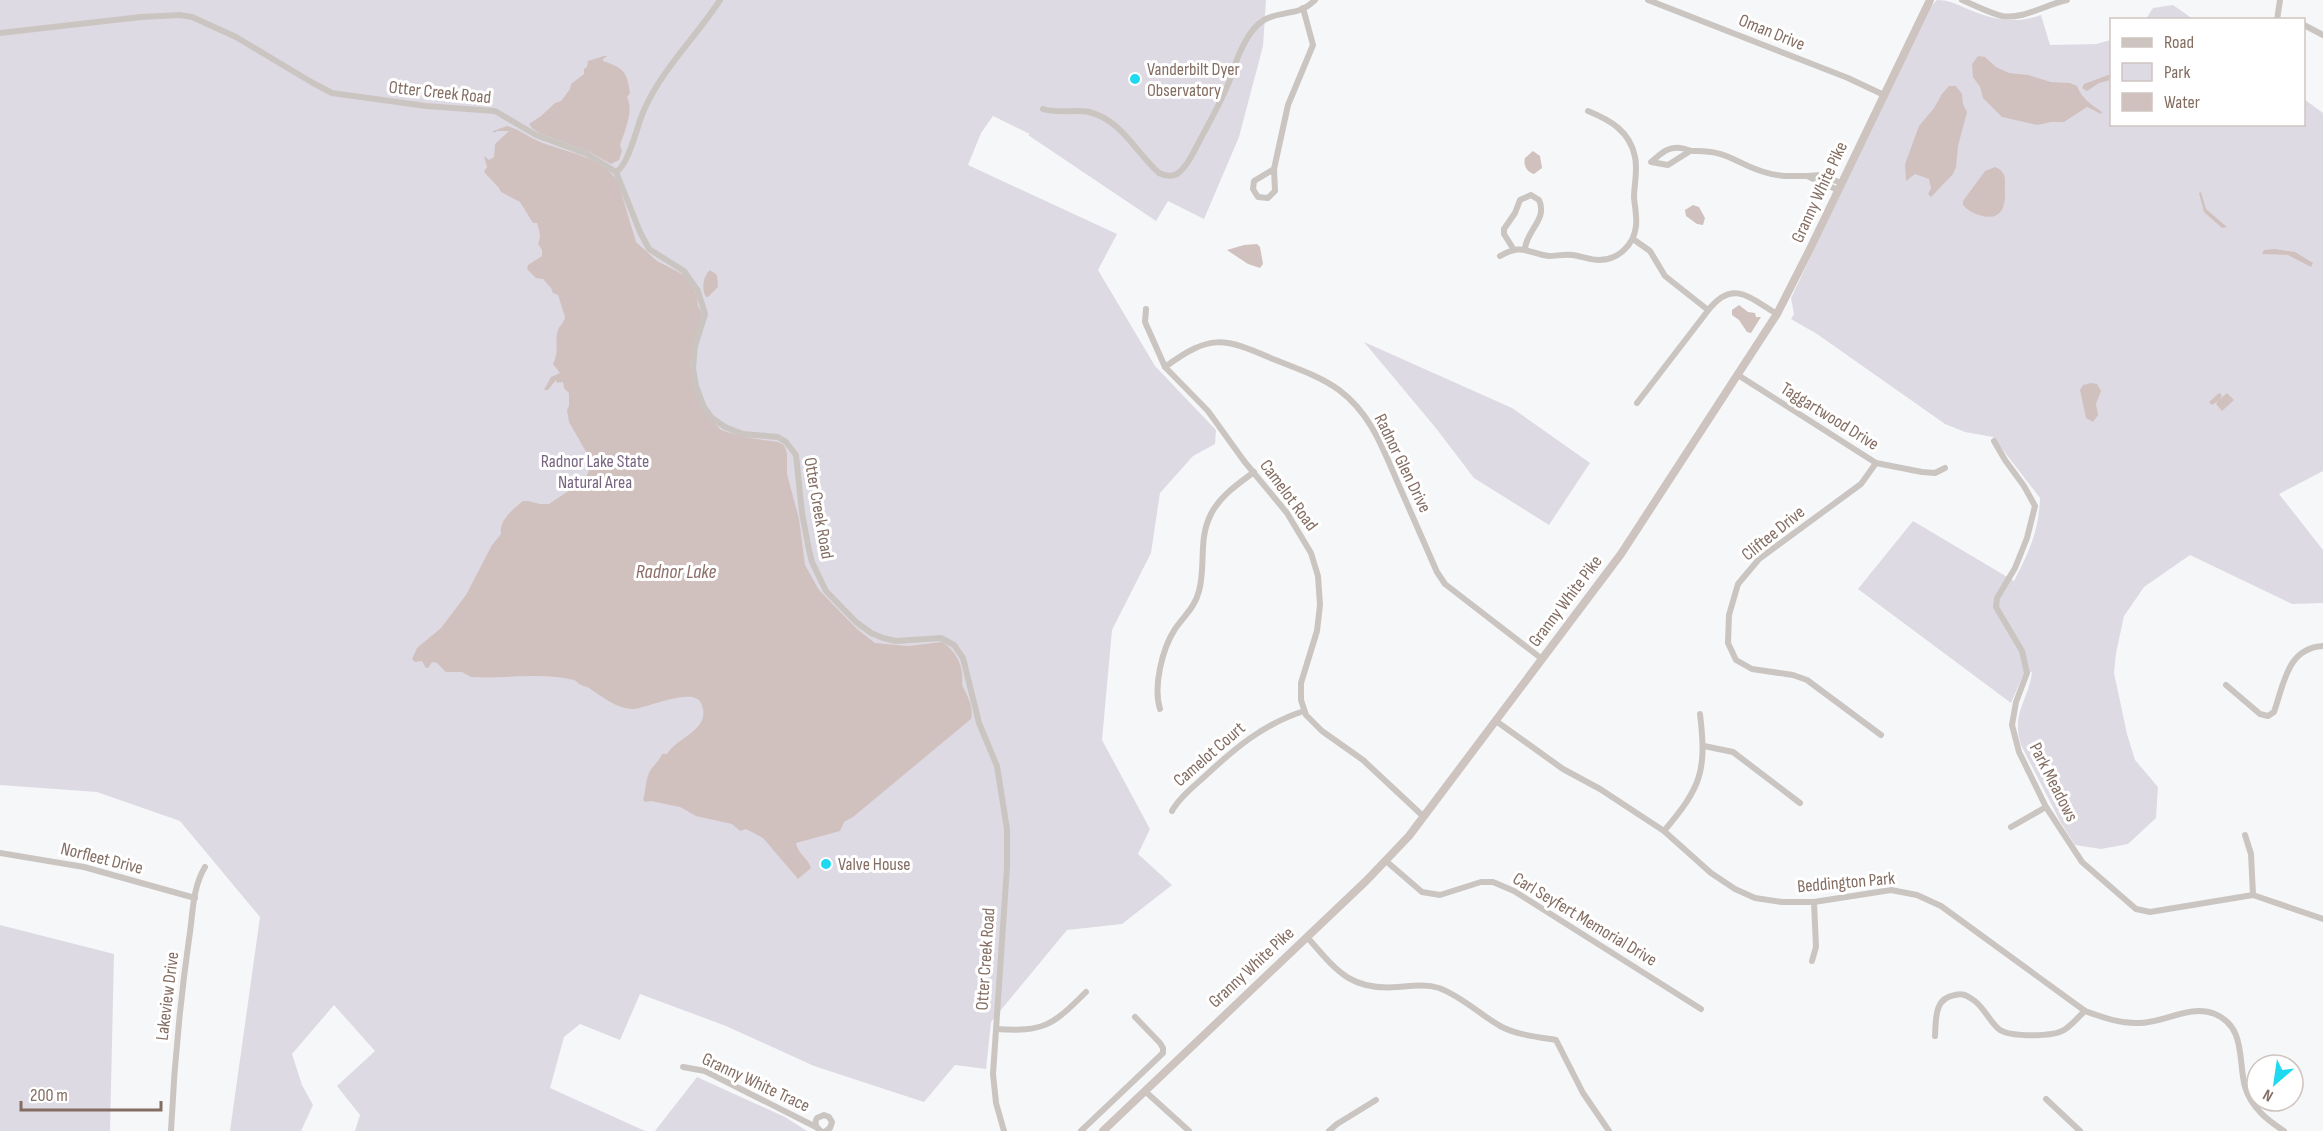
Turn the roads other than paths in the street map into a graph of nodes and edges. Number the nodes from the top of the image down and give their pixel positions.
1 (720, 0) edge
2 (1315, 0) edge
3 (1648, 0) edge
4 (1930, 0) edge
5 (1962, 0) edge
6 (2067, 0) edge
7 (2280, 0) edge
8 (1303, 8) junction
9 (2277, 18) edge
10 (2305, 26) edge
11 (0, 33) edge
12 (2323, 35) edge
13 (1884, 95) junction
14 (1042, 109) dead end
15 (1588, 111) dead end
16 (1690, 151) junction
17 (1651, 162) junction
18 (1636, 163) junction
19 (1274, 169) junction
20 (616, 172) junction
21 (1840, 186) junction
22 (1633, 239) junction
23 (1525, 249) junction
24 (1514, 250) junction
25 (1500, 256) dead end
26 (1146, 309) dead end
27 (1708, 310) junction
28 (1777, 314) junction
29 (1165, 367) junction
30 (1738, 375) junction
31 (1637, 402) dead end
32 (1994, 441) dead end
33 (1876, 463) junction
34 (1945, 468) dead end
35 (1254, 472) junction
36 (2323, 646) edge
37 (1542, 659) junction
38 (2226, 685) dead end
39 (1160, 710) dead end
40 (1304, 711) junction
41 (1700, 714) dead end
42 (1496, 721) junction
43 (1881, 735) dead end
44 (1704, 746) junction
45 (1800, 803) dead end
46 (2046, 807) junction
47 (1172, 811) dead end
48 (1425, 817) junction
49 (2011, 827) dead end
50 (1664, 831) junction
51 (2245, 835) dead end
52 (0, 853) edge
53 (1386, 861) junction
54 (205, 867) dead end
55 (2253, 895) junction
56 (195, 898) junction
57 (1814, 902) junction
58 (2323, 919) edge
59 (1307, 937) junction
60 (1812, 961) dead end
61 (1086, 993) dead end
62 (1701, 1009) dead end
63 (2085, 1011) junction
64 (1136, 1017) dead end
65 (996, 1029) junction
66 (1935, 1036) dead end
67 (683, 1067) dead end
68 (1146, 1092) junction
69 (2046, 1099) dead end
70 (1376, 1100) dead end
71 (1102, 1111) junction
72 (1113, 1122) junction
73 (819, 1129) edge
74 (171, 1131) edge
75 (826, 1131) edge
76 (1004, 1131) edge
77 (1081, 1131) edge
78 (1103, 1131) edge
79 (1189, 1131) edge
80 (1329, 1131) edge
81 (1610, 1131) edge
82 (2080, 1131) edge
83 (2284, 1131) edge

1 - 20 street
2 - 8 street
3 - 13 street, Oman Drive
4 - 13 main road, Granny White Pike
5 - 6 street
7 - 9 street
8 - 14 street
8 - 19 street
10 - 12 street
11 - 20 street, Otter Creek Road
13 - 21 main road, Granny White Pike
15 - 18 street
16 - 17 street
16 - 17 street
16 - 21 street
17 - 18 street
18 - 22 street
19 - 19 street
20 - 65 street, Otter Creek Road
21 - 28 main road, Granny White Pike
22 - 23 street
22 - 27 street
23 - 24 street
23 - 24 street
24 - 25 street
26 - 29 street, Camelot Road
27 - 28 street
27 - 31 street
28 - 30 main road, Granny White Pike
29 - 35 street, Camelot Road
29 - 37 street, Radnor Glen Drive
30 - 33 street, Taggartwood Drive
30 - 37 main road, Granny White Pike
32 - 46 street, Park Meadows
33 - 34 street, Taggartwood Drive
33 - 43 street, Cliftee Drive
35 - 39 street
35 - 40 street, Camelot Road
36 - 38 street
37 - 42 main road, Granny White Pike
40 - 47 street, Camelot Court
40 - 48 street
41 - 44 street
42 - 48 main road, Granny White Pike
42 - 50 street, Beddington Park
44 - 45 street
44 - 50 street
46 - 49 street
46 - 55 street, Park Meadows
48 - 53 main road, Granny White Pike
50 - 57 street, Beddington Park
51 - 55 street
52 - 56 street, Norfleet Drive
53 - 59 main road, Granny White Pike
53 - 62 street, Carl Seyfert Memorial Drive
54 - 56 street, Lakeview Drive
55 - 58 street, Park Meadows
56 - 74 street, Lakeview Drive
57 - 60 street
57 - 63 street, Beddington Park
59 - 68 main road, Granny White Pike
59 - 81 street
61 - 65 street
63 - 66 street
63 - 83 street, Beddington Park
64 - 71 street
65 - 76 street, Otter Creek Road
67 - 73 street, Granny White Trace
68 - 72 main road, Granny White Pike
68 - 79 street
69 - 82 street
70 - 80 street
71 - 72 street
71 - 77 street
72 - 78 main road, Granny White Pike
73 - 75 street

